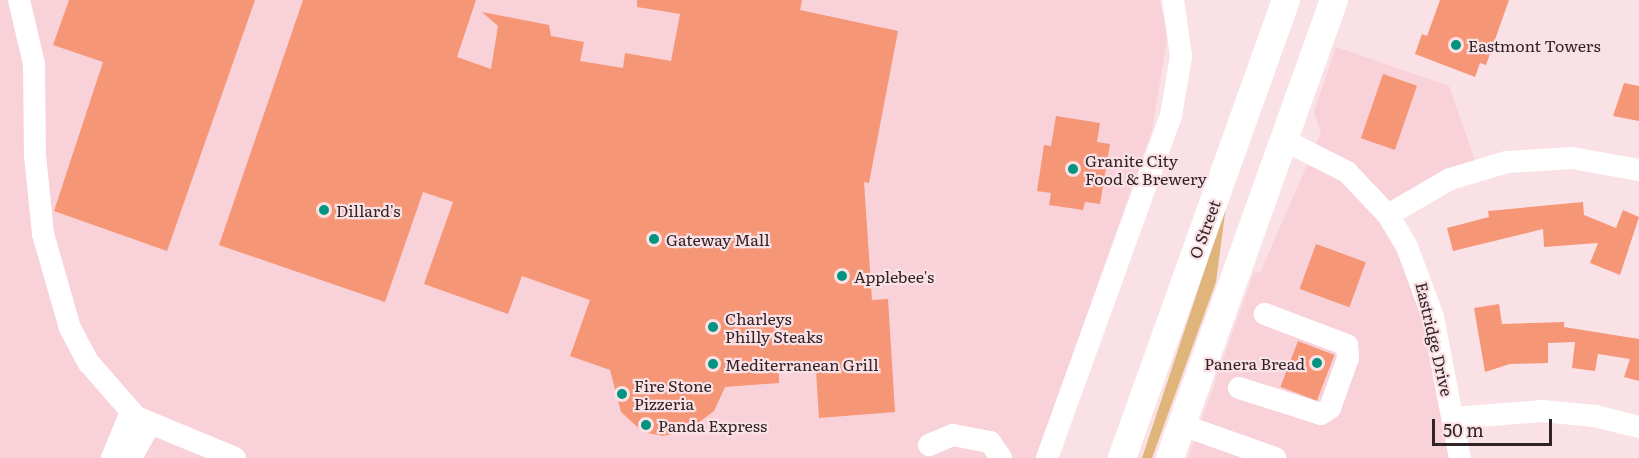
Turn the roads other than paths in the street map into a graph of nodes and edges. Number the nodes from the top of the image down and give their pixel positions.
1 (19, 0) edge
2 (1173, 0) edge
3 (1286, 0) edge
4 (1334, 0) edge
5 (1284, 140) junction
6 (1639, 170) edge
7 (1388, 215) junction
8 (1265, 314) dead end
9 (1239, 388) dead end
10 (131, 412) junction
11 (1453, 418) junction
12 (149, 425) junction
13 (1182, 425) junction
14 (1639, 427) edge
15 (929, 445) dead end
16 (1227, 450) edge
17 (112, 458) edge
18 (131, 458) edge
19 (235, 458) edge
20 (1001, 458) edge
21 (1047, 458) edge
22 (1122, 458) edge
23 (1170, 458) edge
24 (1275, 458) edge
25 (1460, 458) edge

1 - 10 street
2 - 21 street
3 - 22 main road, O Street
4 - 5 main road
5 - 7 street, Eastridge Drive
5 - 13 main road
6 - 7 street
7 - 11 street, Eastridge Drive
8 - 9 street
10 - 12 street
10 - 17 street
11 - 14 street
11 - 25 street, Eastridge Drive
12 - 18 street
12 - 19 street
13 - 16 street
13 - 23 main road
15 - 20 street
16 - 24 street

